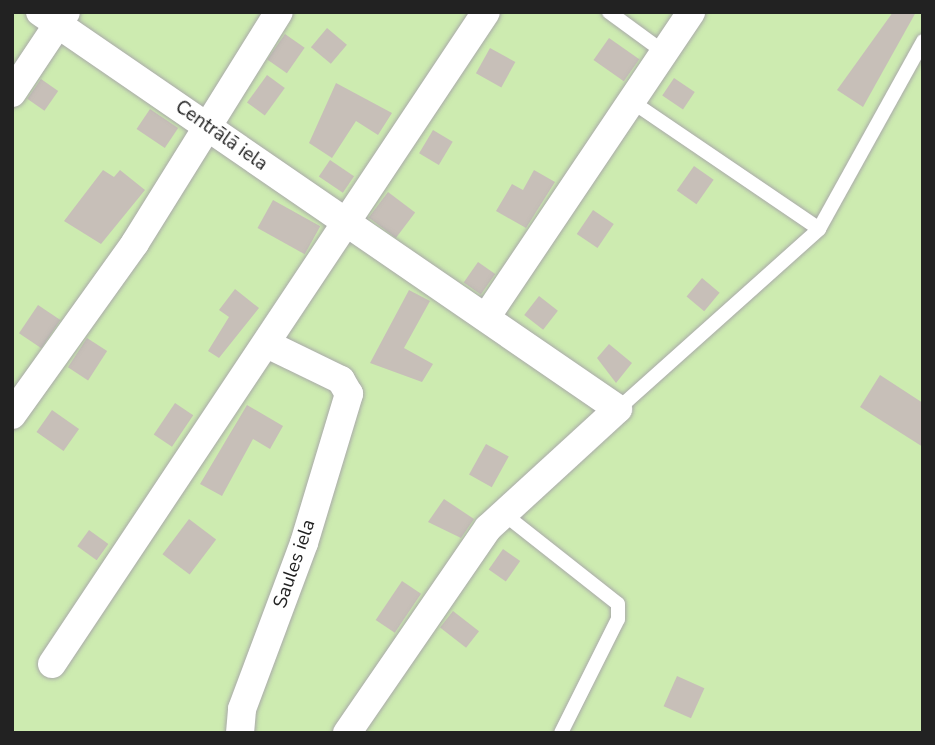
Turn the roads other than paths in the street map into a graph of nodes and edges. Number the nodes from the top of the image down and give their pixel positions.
1 (279, 12) edge
2 (486, 12) edge
3 (609, 12) edge
4 (691, 12) edge
5 (55, 16) edge
6 (923, 41) edge
7 (665, 53) junction
8 (12, 93) edge
9 (631, 101) junction
10 (205, 123) junction
11 (343, 224) junction
12 (818, 229) junction
13 (488, 316) junction
14 (267, 344) junction
15 (618, 409) junction
16 (12, 415) edge
17 (504, 514) junction
18 (52, 664) dead end
19 (240, 733) edge
20 (348, 733) edge
21 (561, 733) edge

1 - 10 street
2 - 11 street
3 - 7 lane
4 - 7 street
5 - 8 street
5 - 10 street, Centrālā iela
6 - 12 lane
7 - 9 street
9 - 12 lane
9 - 13 street
10 - 11 street, Centrālā iela
10 - 16 street
11 - 13 street, Centrālā iela
11 - 14 street
12 - 15 lane
13 - 15 street, Centrālā iela
14 - 18 street
14 - 19 street, Saules iela
15 - 17 street
17 - 20 street
17 - 21 lane

